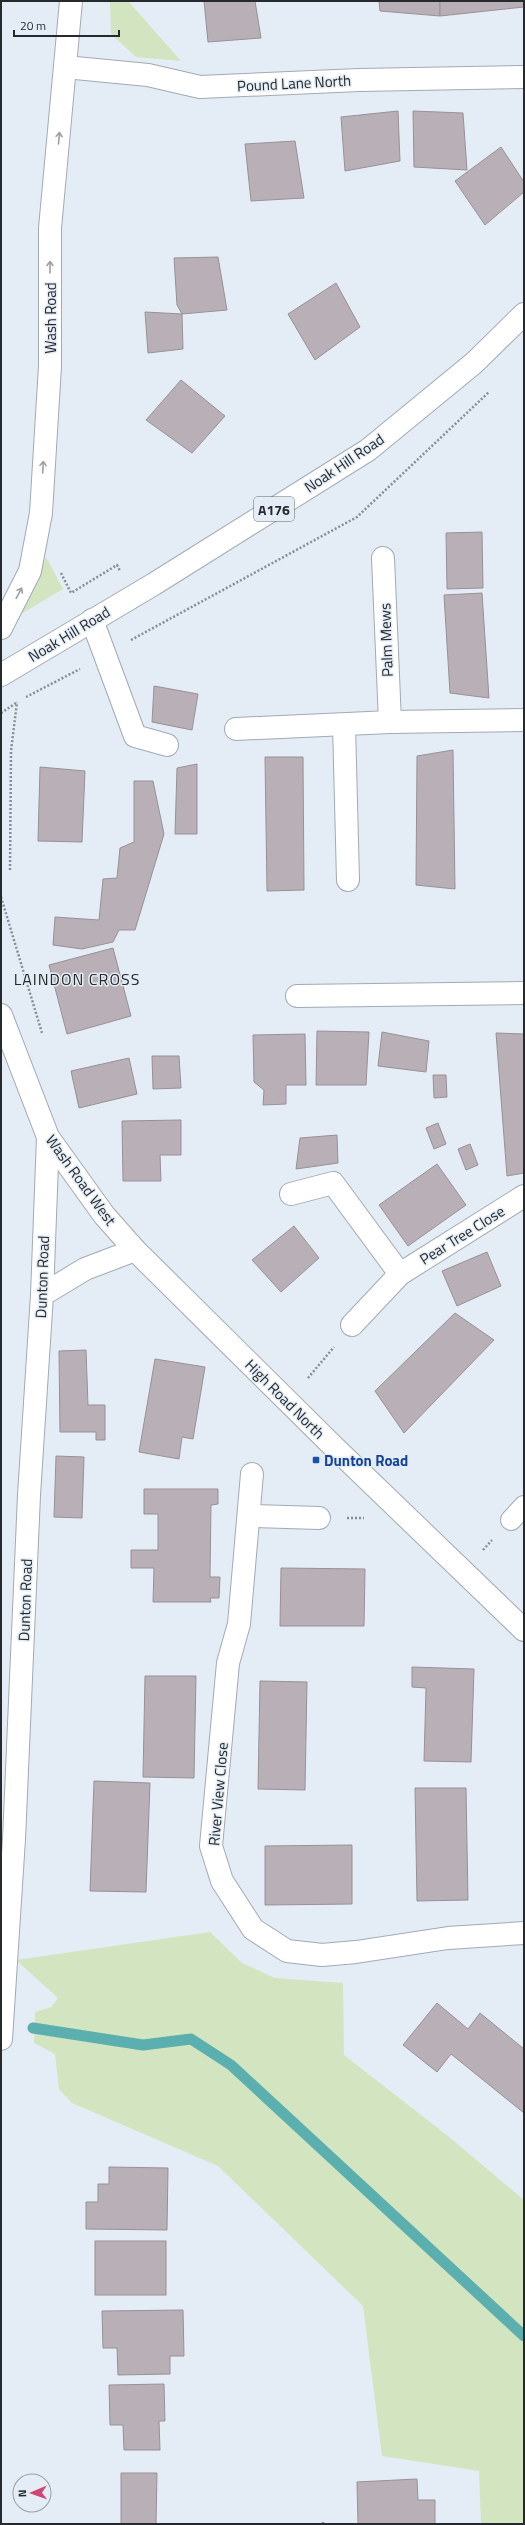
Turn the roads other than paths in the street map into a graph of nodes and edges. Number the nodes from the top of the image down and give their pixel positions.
1 (71, 1) edge
2 (66, 67) junction
3 (524, 77) edge
4 (524, 314) edge
5 (383, 558) dead end
6 (92, 620) junction
7 (1, 628) edge
8 (1, 675) edge
9 (524, 720) edge
10 (390, 722) junction
11 (344, 725) junction
12 (236, 729) dead end
13 (167, 745) dead end
14 (348, 880) dead end
15 (524, 993) edge
16 (297, 996) dead end
17 (1, 1015) edge
18 (48, 1137) junction
19 (291, 1194) dead end
20 (524, 1196) edge
21 (135, 1250) junction
22 (400, 1274) junction
23 (42, 1295) junction
24 (352, 1325) road end
25 (252, 1474) dead end
26 (250, 1516) junction
27 (319, 1518) dead end
28 (524, 1630) edge
29 (524, 1933) edge
30 (1, 2039) edge

1 - 2 street, Wash Road
2 - 3 street, Pound Lane North
7 -> 2 street, Wash Road
4 - 6 street, Noak Hill Road / A176
5 - 10 street, Palm Mews
6 - 8 street, Noak Hill Road / A176
6 - 13 street
9 - 10 street
10 - 11 street
11 - 12 street
11 - 14 street
15 - 16 street
17 - 18 street, Wash Road West
18 - 21 street, Wash Road West
18 - 23 street, Dunton Road
19 - 22 street
20 - 22 street, Pear Tree Close
21 - 23 street
21 - 28 street, High Road North
22 - 24 street, Pear Tree Close
23 - 30 street, Dunton Road
25 - 26 street, River View Close
26 - 27 street
26 - 29 street, River View Close

